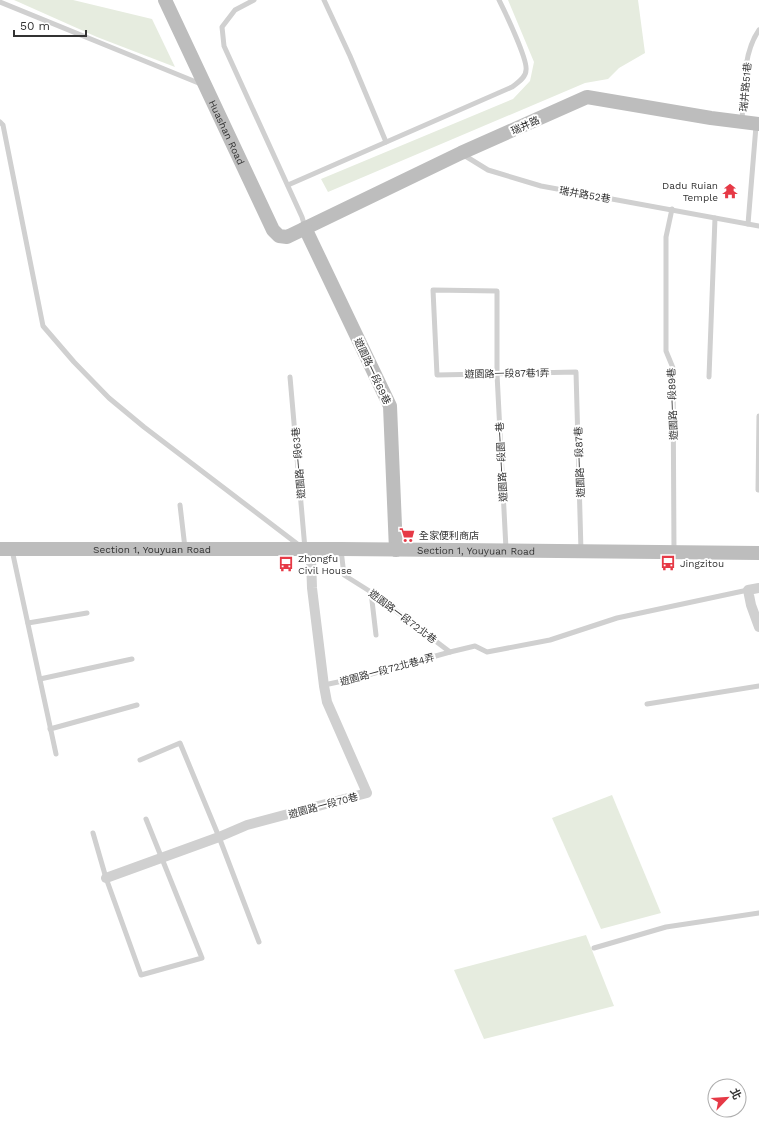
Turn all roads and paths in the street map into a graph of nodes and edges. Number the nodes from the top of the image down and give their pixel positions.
1 (165, 0) edge
2 (254, 0) edge
3 (324, 0) edge
4 (499, 0) edge
5 (0, 2) edge
6 (759, 30) edge
7 (206, 86) junction
8 (0, 122) edge
9 (742, 122) junction
10 (758, 124) edge
11 (386, 142) junction
12 (462, 154) junction
13 (288, 185) junction
14 (672, 209) junction
15 (715, 218) junction
16 (748, 224) junction
17 (759, 226) edge
18 (306, 228) junction
19 (576, 372) joint
20 (497, 374) junction
21 (437, 375) joint
22 (290, 377) dead end
23 (709, 377) dead end
24 (759, 416) edge
25 (759, 490) edge
26 (180, 505) dead end
27 (6, 549) edge
28 (185, 549) junction
29 (341, 549) junction
30 (305, 550) junction
31 (396, 550) junction
32 (506, 551) junction
33 (581, 552) junction
34 (674, 553) junction
35 (759, 553) edge
36 (759, 588) edge
37 (748, 590) junction
38 (371, 592) junction
39 (87, 613) dead end
40 (28, 624) junction
41 (759, 627) edge
42 (376, 635) dead end
43 (450, 652) junction
44 (132, 659) dead end
45 (40, 679) junction
46 (324, 686) junction
47 (759, 686) edge
48 (647, 704) dead end
49 (137, 706) dead end
50 (50, 729) junction
51 (56, 754) dead end
52 (140, 760) dead end
53 (146, 819) dead end
54 (93, 833) dead end
55 (219, 837) junction
56 (162, 857) junction
57 (106, 878) junction
58 (759, 913) edge
59 (259, 942) dead end
60 (594, 948) dead end

1 - 7 street, Huashan Road
2 - 13 lane
3 - 11 lane
4 - 11 lane
5 - 7 lane
6 - 9 lane, 瑞井路51巷
7 - 18 street, Huashan Road
8 - 30 lane
9 - 10 street, 瑞井路
9 - 12 street, 瑞井路
10 - 16 lane
11 - 13 lane
12 - 14 lane, 瑞井路52巷
12 - 18 street, 瑞井路
13 - 18 lane
14 - 15 lane, 瑞井路52巷
14 - 34 lane, 遊園路一段89巷
15 - 16 lane, 瑞井路52巷
15 - 23 lane
16 - 17 lane, 瑞井路52巷
18 - 31 street, 遊園路一段69巷
19 - 20 lane, 遊園路一段87巷1弄
19 - 33 lane, 遊園路一段87巷
20 - 21 lane, 遊園路一段87巷1弄
20 - 21 lane, 遊園路一段園一巷
20 - 32 lane, 遊園路一段園一巷
22 - 30 lane, 遊園路一段63巷
24 - 25 lane
26 - 28 lane
27 - 28 street, Section 1, Youyuan Road
27 - 40 lane
28 - 30 street, Section 1, Youyuan Road
29 - 30 street, Section 1, Youyuan Road
29 - 31 street, Section 1, Youyuan Road
29 - 38 lane, 遊園路一段72北巷
30 - 46 street, 遊園路一段70巷
31 - 32 street, Section 1, Youyuan Road
32 - 33 street, Section 1, Youyuan Road
33 - 34 street, Section 1, Youyuan Road
34 - 35 street, Section 1, Youyuan Road
36 - 37 street
37 - 41 street
37 - 43 lane
38 - 42 lane
38 - 43 lane, 遊園路一段72北巷
39 - 40 lane
40 - 45 lane
43 - 46 lane, 遊園路一段72北巷4弄
44 - 45 lane
45 - 50 lane
46 - 55 street, 遊園路一段70巷
47 - 48 lane
49 - 50 lane
50 - 51 lane
52 - 55 lane
53 - 56 lane
54 - 57 lane
55 - 56 street, 遊園路一段70巷
55 - 59 lane
56 - 57 street, 遊園路一段70巷
56 - 57 lane
58 - 60 lane

